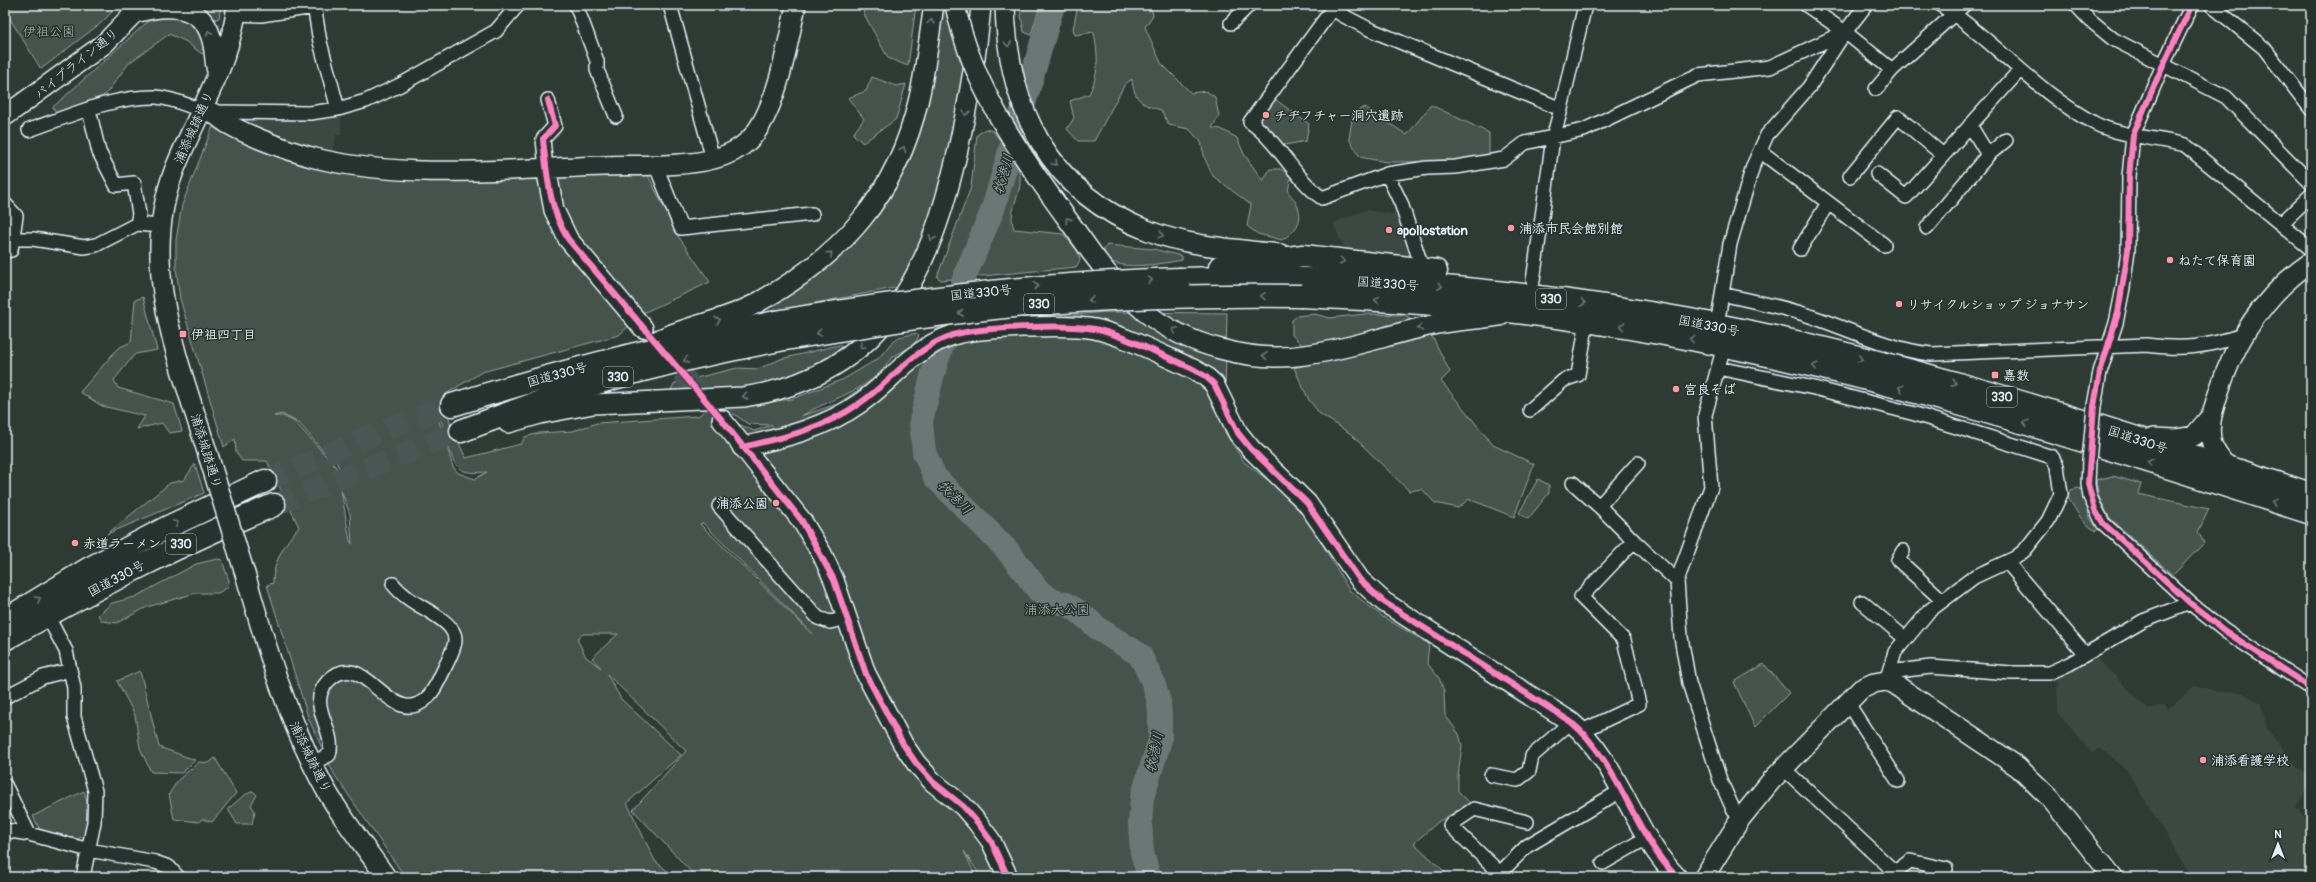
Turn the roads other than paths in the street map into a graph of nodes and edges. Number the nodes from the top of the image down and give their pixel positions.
1 (518, 5) edge
2 (576, 5) edge
3 (670, 5) edge
4 (796, 5) edge
5 (934, 5) edge
6 (954, 5) edge
7 (982, 5) edge
8 (1005, 5) edge
9 (1249, 5) edge
10 (1585, 5) edge
11 (1806, 5) edge
12 (1866, 5) edge
13 (1941, 5) edge
14 (1964, 5) edge
15 (2076, 5) edge
16 (2192, 5) edge
17 (2211, 5) edge
18 (314, 6) edge
19 (1331, 7) edge
20 (138, 9) edge
21 (236, 10) edge
22 (1954, 14) junction
23 (1231, 23) dead end
24 (1845, 32) junction
25 (2163, 65) junction
26 (1892, 70) junction
27 (2020, 70) junction
28 (217, 71) junction
29 (1876, 90) dead end
30 (548, 100) dead end
31 (338, 109) junction
32 (1561, 109) junction
33 (2311, 109) edge
34 (89, 110) junction
35 (207, 111) junction
36 (5, 116) edge
37 (616, 116) dead end
38 (1970, 125) junction
39 (29, 130) dead end
40 (2133, 135) junction
41 (1552, 138) junction
42 (2006, 140) dead end
43 (1760, 151) junction
44 (1943, 155) junction
45 (1988, 155) junction
46 (713, 159) junction
47 (655, 164) junction
48 (546, 168) junction
49 (1387, 174) junction
50 (1877, 174) dead end
51 (1850, 176) dead end
52 (2311, 183) edge
53 (2311, 195) edge
54 (1828, 203) junction
55 (5, 204) edge
56 (812, 214) dead end
57 (2282, 223) junction
58 (137, 224) junction
59 (160, 226) junction
60 (1927, 228) dead end
61 (12, 239) junction
62 (1884, 245) dead end
63 (1800, 249) dead end
64 (2311, 249) edge
65 (5, 251) edge
66 (1303, 256) junction
67 (1419, 258) dead end
68 (2308, 269) edge
69 (1181, 279) junction
70 (1533, 281) junction
71 (1302, 287) junction
72 (1720, 304) junction
73 (1513, 312) junction
74 (1587, 321) junction
75 (643, 328) tunnel mouth
76 (778, 331) junction
77 (2243, 335) junction
78 (1795, 343) junction
79 (1724, 346) junction
80 (2108, 346) junction
81 (630, 354) junction
82 (1718, 368) junction
83 (452, 405) tunnel mouth
84 (1530, 410) dead end
85 (2211, 416) junction
86 (722, 420) tunnel mouth
87 (461, 431) joint
88 (2114, 431) junction
89 (742, 447) junction
90 (1638, 463) dead end
91 (2227, 467) junction
92 (265, 481) tunnel mouth
93 (1573, 484) dead end
94 (2311, 494) edge
95 (274, 505) tunnel mouth
96 (719, 506) dead end
97 (1599, 506) junction
98 (2311, 514) edge
99 (1634, 541) junction
100 (1903, 551) dead end
101 (2007, 562) junction
102 (1677, 581) junction
103 (393, 584) dead end
104 (1942, 600) junction
105 (1862, 602) dead end
106 (2190, 603) junction
107 (47, 615) junction
108 (847, 618) junction
109 (5, 620) edge
110 (5, 639) edge
111 (1906, 639) junction
112 (2085, 654) junction
113 (70, 670) junction
114 (1886, 681) junction
115 (2311, 688) edge
116 (5, 697) edge
117 (1847, 702) junction
118 (1577, 727) junction
119 (312, 763) junction
120 (1784, 769) junction
121 (1490, 775) dead end
122 (1898, 781) dead end
123 (5, 785) edge
124 (1622, 790) junction
125 (1741, 818) junction
126 (1527, 822) dead end
127 (5, 830) edge
128 (29, 834) junction
129 (1648, 837) junction
130 (89, 850) junction
131 (1603, 863) dead end
132 (1946, 869) dead end
133 (1896, 874) edge
134 (1498, 875) edge
135 (82, 877) edge
136 (178, 877) edge
137 (386, 877) edge
138 (1008, 877) edge
139 (1677, 877) edge
140 (1704, 877) edge
141 (2113, 877) edge

1 - 31 street
2 - 37 street
3 - 46 street
4 - 46 main road
81 -> 5 main road
73 -> 6 main road, bridge
7 -> 87 main road
8 -> 66 main road
9 - 23 street
10 - 32 street
11 - 24 street
12 - 24 street
13 - 22 street
14 - 22 street
15 - 25 street
16 - 25 street
17 - 33 street
18 - 21 street
18 - 31 street
19 - 32 street
19 - 49 street
28 -> 20 main road
20 - 36 main road, パイプライン通り
21 - 28 main road, 浦添城跡通り
22 - 26 street
22 - 27 street
24 - 26 street
24 - 41 street
24 - 43 street
25 - 40 street
25 - 52 street
26 - 29 street
27 - 38 street
27 - 40 street
28 - 35 main road, 浦添城跡通り
30 - 48 street
31 - 35 street
32 - 41 street
34 - 35 street
34 - 39 street
34 - 58 street
35 - 48 main road
35 - 59 main road, 浦添城跡通り
38 - 44 street
38 - 45 street
40 - 57 street
40 - 80 street
41 - 49 street
41 - 70 street
42 - 45 street
43 - 54 street
43 - 72 street
44 - 50 street
44 - 51 street
45 - 60 street
46 - 47 main road
47 - 48 main road
47 - 56 street
48 - 75 main road
49 - 67 street
53 - 57 street
54 - 62 street
54 - 63 street
55 - 61 street
57 - 64 street
58 - 59 street
58 - 61 street
59 - 119 main road, 浦添城跡通り, bridge
61 - 65 street
66 - 69 highway, 330
66 -> 70 highway
68 - 77 main road
69 - 71 highway, 国道330号 / 330
76 -> 69 highway, 国道330号 / 330, bridge
70 - 72 highway
73 -> 71 highway, 国道330号 / 330
71 -> 76 highway, 国道330号 / 330, bridge
71 -> 78 highway, 国道330号 / 330
72 - 78 highway
72 - 80 street
73 - 74 highway, 国道330号 / 330
79 -> 74 highway, 国道330号 / 330
74 - 84 street
76 - 81 highway, 国道330号 / 330
76 -> 87 highway, 国道330号 / 330
77 - 80 street
77 - 85 main road
78 -> 88 highway, 国道330号 / 330
79 - 82 street
98 -> 79 highway, 国道330号 / 330
80 - 106 street, bridge
81 - 83 highway, 国道330号 / 330
82 - 101 street
82 - 102 street
85 - 88 main road
85 - 91 main road
86 - 89 main road
88 - 91 highway, 国道330号 / 330
89 - 108 main road
89 - 118 main road
90 - 97 street
91 - 94 highway, 国道330号 / 330
109 -> 92 highway, 国道330号 / 330
93 - 97 street
95 - 107 highway, 国道330号 / 330
96 - 108 street
97 - 99 street
99 - 102 street
99 - 118 street
100 - 104 street
101 - 104 street
101 - 112 street
102 - 125 street
103 - 119 street
104 - 111 street
105 - 111 street
106 - 112 street
106 - 115 street
107 - 110 highway, 国道330号 / 330
107 - 113 street
108 - 138 main road
111 - 114 street
112 - 114 street
113 - 116 street
113 - 130 street
114 - 117 main road
114 - 141 main road
117 - 120 main road
117 - 122 street
118 - 121 street
118 - 124 main road
119 - 137 main road, 浦添城跡通り
120 - 125 main road
120 - 133 street
123 - 128 street
124 - 129 main road
124 - 134 street
125 - 140 main road
126 - 134 street
127 - 128 street
128 - 130 street
129 - 131 street
129 - 139 main road
130 - 135 street
130 - 136 street
132 - 133 street

